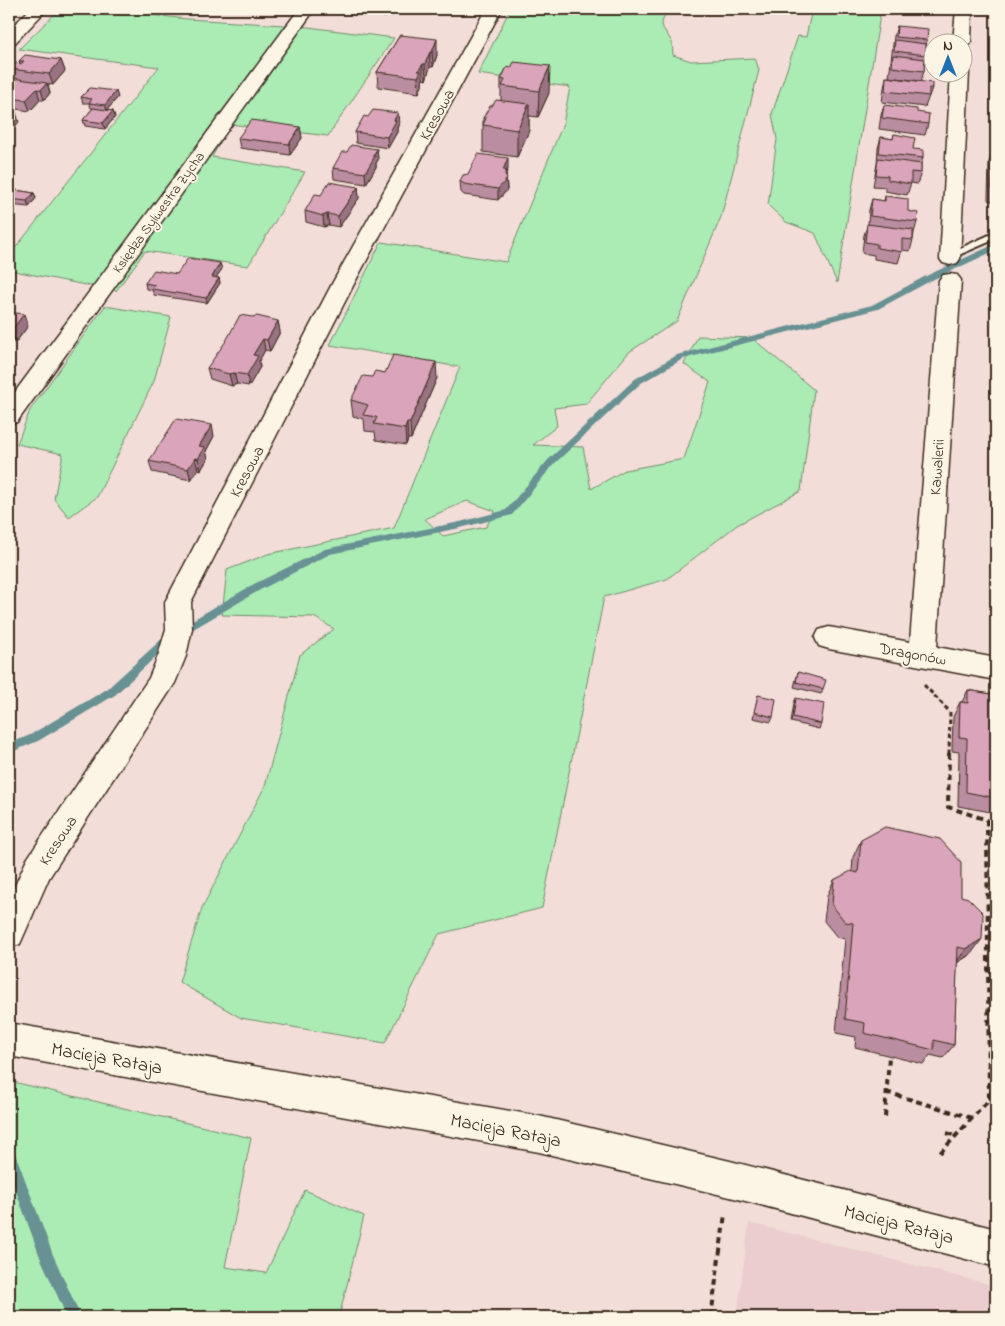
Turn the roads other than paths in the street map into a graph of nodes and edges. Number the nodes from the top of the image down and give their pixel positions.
1 (39, 9) edge
2 (307, 9) edge
3 (494, 9) edge
4 (964, 9) edge
5 (963, 32) edge
6 (9, 39) edge
7 (959, 82) edge
8 (996, 235) edge
9 (950, 264) junction
10 (9, 416) edge
11 (829, 638) dead end
12 (923, 655) junction
13 (996, 668) edge
14 (9, 933) edge
15 (9, 1039) edge
16 (996, 1248) edge

1 - 6 street
2 - 10 street, Księdza Sylwestra Zycha
3 - 14 street, Kresowa
4 - 5 street
7 - 9 street, Kawalerii
8 - 9 lane
9 - 12 street, Kawalerii
11 - 12 street, Dragonów
12 - 13 street, Dragonów
15 - 16 street, Macieja Rataja

